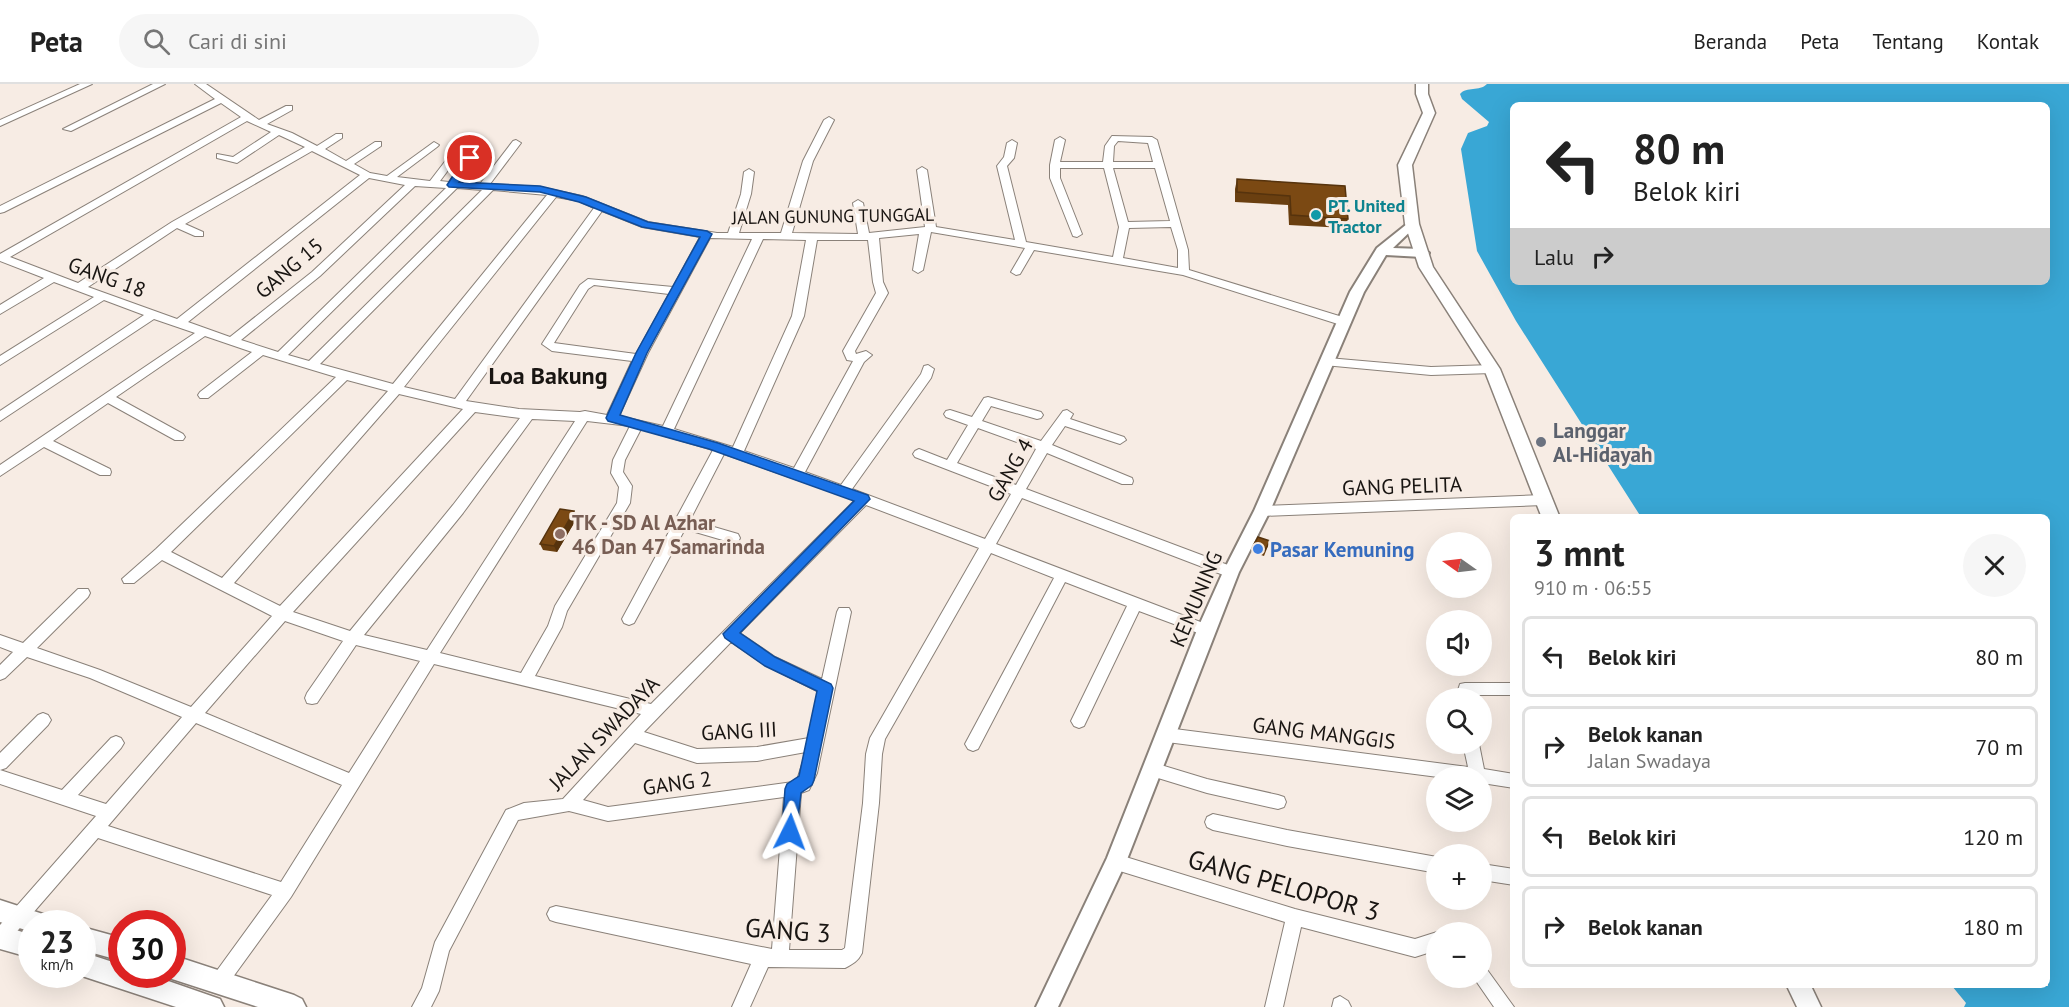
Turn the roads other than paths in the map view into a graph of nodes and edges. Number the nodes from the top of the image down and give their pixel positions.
1 (87, 84) edge
2 (160, 84) edge
3 (200, 84) edge
4 (1422, 84) edge
5 (222, 99) junction
6 (289, 108) dead end
7 (247, 117) junction
8 (829, 120) dead end
9 (0, 123) edge
10 (259, 124) junction
11 (68, 129) dead end
12 (278, 131) junction
13 (339, 136) dead end
14 (1060, 140) dead end
15 (516, 143) dead end
16 (1012, 143) dead end
17 (378, 144) dead end
18 (434, 145) dead end
19 (314, 148) junction
20 (456, 153) dead end
21 (220, 156) dead end
22 (470, 158) dead end
23 (346, 165) junction
24 (1055, 165) junction
25 (1108, 165) junction
26 (1159, 165) junction
27 (922, 170) dead end
28 (749, 172) dead end
29 (367, 175) junction
30 (389, 179) junction
31 (413, 183) junction
32 (433, 184) junction
33 (454, 185) junction
34 (487, 187) junction
35 (554, 193) junction
36 (858, 202) dead end
37 (600, 207) junction
38 (0, 210) edge
39 (176, 224) junction
40 (1175, 224) junction
41 (1412, 224) junction
42 (1124, 225) junction
43 (928, 229) junction
44 (199, 234) dead end
45 (707, 234) junction
46 (1077, 234) dead end
47 (868, 236) junction
48 (732, 237) junction
49 (813, 237) junction
50 (758, 238) junction
51 (785, 238) junction
52 (1027, 244) junction
53 (1382, 251) junction
54 (1422, 253) junction
55 (1118, 258) junction
56 (2, 260) edge
57 (918, 270) dead end
58 (1016, 272) dead end
59 (1184, 272) junction
60 (52, 278) junction
61 (78, 288) junction
62 (676, 291) junction
63 (101, 297) junction
64 (0, 310) edge
65 (153, 314) junction
66 (1345, 322) junction
67 (178, 324) junction
68 (202, 333) junction
69 (231, 342) junction
70 (260, 351) junction
71 (280, 356) junction
72 (639, 358) junction
73 (0, 362) edge
74 (1328, 362) junction
75 (312, 364) junction
76 (928, 369) dead end
77 (1492, 369) junction
78 (345, 375) junction
79 (397, 388) junction
80 (204, 395) dead end
81 (108, 398) junction
82 (465, 405) junction
83 (950, 414) dead end
84 (585, 415) junction
85 (1037, 415) dead end
86 (0, 417) edge
87 (527, 417) junction
88 (612, 418) junction
89 (974, 421) junction
90 (638, 423) junction
91 (667, 431) junction
92 (179, 437) dead end
93 (1120, 440) dead end
94 (43, 441) junction
95 (1044, 447) junction
96 (720, 449) junction
97 (919, 454) dead end
98 (735, 455) junction
99 (950, 465) junction
100 (0, 471) edge
101 (105, 472) dead end
102 (797, 475) junction
103 (1127, 481) dead end
104 (844, 490) junction
105 (1020, 491) junction
106 (864, 499) junction
107 (1543, 500) junction
108 (1262, 511) junction
109 (1549, 514) edge
110 (682, 523) junction
111 (733, 538) dead end
112 (988, 547) junction
113 (161, 553) junction
114 (1231, 572) junction
115 (1062, 575) junction
116 (129, 579) dead end
117 (225, 584) junction
118 (83, 593) dead end
119 (1135, 604) junction
120 (844, 612) dead end
121 (282, 614) junction
122 (629, 619) dead end
123 (1206, 630) junction
124 (730, 634) junction
125 (353, 638) junction
126 (0, 641) edge
127 (26, 649) junction
128 (430, 657) junction
129 (0, 674) edge
130 (525, 680) junction
131 (825, 688) junction
132 (1492, 689) edge
133 (1510, 689) edge
134 (312, 698) dead end
135 (654, 711) junction
136 (193, 717) junction
137 (43, 720) dead end
138 (1079, 721) dead end
139 (632, 735) junction
140 (1167, 735) junction
141 (116, 744) dead end
142 (814, 744) junction
143 (973, 744) dead end
144 (874, 754) joint
145 (0, 763) edge
146 (1426, 768) edge
147 (1151, 769) junction
148 (0, 777) edge
149 (1492, 777) edge
150 (1510, 780) edge
151 (353, 782) junction
152 (793, 789) junction
153 (65, 798) junction
154 (1278, 802) dead end
155 (569, 804) junction
156 (108, 812) junction
157 (1213, 822) dead end
158 (94, 829) junction
159 (1116, 862) junction
160 (1426, 863) edge
161 (1492, 874) edge
162 (1510, 876) edge
163 (285, 891) junction
164 (9, 913) edge
165 (556, 914) dead end
166 (1295, 917) junction
167 (0, 937) edge
168 (18, 943) edge
169 (1426, 944) edge
170 (772, 958) junction
171 (96, 969) edge
172 (186, 971) edge
173 (219, 982) junction
174 (1490, 988) edge
175 (1800, 988) edge
176 (212, 1007) edge
177 (294, 1007) edge
178 (421, 1007) edge
179 (741, 1007) edge
180 (1047, 1007) edge
181 (1274, 1007) edge
182 (1505, 1007) edge
183 (1809, 1007) edge

1 - 9 street
2 - 11 street
3 - 5 street, JALAN GUNUNG TUNGGAL
4 - 41 main road
5 - 7 street, JALAN GUNUNG TUNGGAL
5 - 38 street
6 - 10 street
7 - 10 street, JALAN GUNUNG TUNGGAL
7 - 56 street
8 - 51 street
10 - 12 street, JALAN GUNUNG TUNGGAL
12 - 19 street, JALAN GUNUNG TUNGGAL
12 - 21 street
13 - 19 street
14 - 24 street
15 - 34 street
16 - 52 street
17 - 23 street
18 - 30 street
19 - 23 street, JALAN GUNUNG TUNGGAL
19 - 39 street
20 - 32 street
22 - 33 street
23 - 29 street, JALAN GUNUNG TUNGGAL
24 - 25 street
24 - 46 street
25 - 26 street
25 - 26 street
25 - 42 street
26 - 40 street
27 - 43 street
28 - 48 street
29 - 30 street, JALAN GUNUNG TUNGGAL
29 - 67 street
30 - 31 street, JALAN GUNUNG TUNGGAL
31 - 32 street, JALAN GUNUNG TUNGGAL
31 - 69 street, GANG 15
32 - 33 street, JALAN GUNUNG TUNGGAL
33 - 34 street, JALAN GUNUNG TUNGGAL
33 - 71 street
34 - 35 street, JALAN GUNUNG TUNGGAL
34 - 75 street
35 - 37 street, JALAN GUNUNG TUNGGAL
35 - 79 street
36 - 47 street
37 - 45 street, JALAN GUNUNG TUNGGAL
37 - 82 street
39 - 44 street
39 - 61 street
40 - 42 street
40 - 59 street
41 - 53 street, KEMUNING
41 - 54 main road
42 - 55 street
43 - 47 street, JALAN GUNUNG TUNGGAL
43 - 52 street, JALAN GUNUNG TUNGGAL
43 - 57 street
45 - 48 street, JALAN GUNUNG TUNGGAL
45 - 62 street
47 - 49 street, JALAN GUNUNG TUNGGAL
47 - 102 street
48 - 50 street, JALAN GUNUNG TUNGGAL
49 - 51 street, JALAN GUNUNG TUNGGAL
49 - 98 street
50 - 51 street, JALAN GUNUNG TUNGGAL
50 - 91 street
52 - 55 street, JALAN GUNUNG TUNGGAL
52 - 58 street
53 - 54 street
53 - 66 street, KEMUNING
54 - 77 main road
55 - 59 street, JALAN GUNUNG TUNGGAL
56 - 60 street, GANG 18
59 - 66 street, JALAN GUNUNG TUNGGAL
60 - 61 street, GANG 18
60 - 64 street
61 - 63 street, GANG 18
62 - 72 street
62 - 72 street
63 - 65 street, GANG 18
63 - 73 street
65 - 67 street, GANG 18
65 - 86 street
66 - 74 street, KEMUNING
67 - 68 street, GANG 18
68 - 69 street, GANG 18
68 - 81 street
69 - 70 street, GANG 18
70 - 71 street, GANG 18
70 - 80 street
71 - 75 street, GANG 18
72 - 88 street
74 - 77 street
74 - 108 street, KEMUNING
75 - 78 street, GANG 18
76 - 104 street
77 - 107 main road
78 - 79 street, GANG 18
78 - 113 street
79 - 82 street, GANG 18
79 - 117 street
81 - 92 street
81 - 94 street
82 - 87 street, GANG 18
82 - 121 street
83 - 89 street
84 - 87 street, GANG 18
84 - 88 street, GANG 18
84 - 128 street
85 - 89 street
87 - 125 street
88 - 90 street, GANG 18
89 - 95 street
89 - 99 street
90 - 91 street, GANG 18
90 - 130 street
91 - 96 street, GANG 18
93 - 95 street, GANG 4
94 - 100 street
94 - 101 street
95 - 103 street
95 - 105 street, GANG 4
96 - 98 street, GANG 18
96 - 110 street
97 - 99 street
98 - 102 street, GANG 18
99 - 105 street
102 - 104 street, GANG 18
104 - 106 street, GANG 18
105 - 112 street, GANG 4
105 - 114 street
106 - 112 street, GANG 18
106 - 124 street, JALAN SWADAYA
107 - 108 street, GANG PELITA
107 - 109 main road
108 - 114 street, KEMUNING
110 - 111 street
110 - 122 street
112 - 115 street, GANG 18
112 - 144 street, GANG 4
113 - 116 street
113 - 117 street
114 - 123 street, KEMUNING
115 - 119 street, GANG 18
115 - 143 street
117 - 121 street
118 - 127 street
119 - 123 street, GANG 18
119 - 138 street
120 - 131 street
121 - 125 street
121 - 136 street
123 - 140 street, KEMUNING
124 - 131 street
124 - 135 street, JALAN SWADAYA
125 - 128 street
125 - 134 street
126 - 127 street
127 - 129 street
127 - 136 street
128 - 130 street
128 - 151 street
130 - 135 street
131 - 142 street
132 - 133 street
135 - 139 street, JALAN SWADAYA
136 - 151 street
136 - 156 street
137 - 145 street
139 - 142 street, GANG III
139 - 155 street, JALAN SWADAYA
140 - 146 street, GANG MANGGIS
140 - 147 street, KEMUNING
141 - 153 street
142 - 152 street
144 - 170 street, GANG 3
147 - 154 street
147 - 159 street, KEMUNING
148 - 153 street
149 - 150 street, GANG MANGGIS
151 - 163 street
152 - 155 street, GANG 2
152 - 170 street
153 - 156 street
155 - 178 street, JALAN SWADAYA
156 - 158 street
157 - 160 street
158 - 163 street
158 - 164 street
159 - 166 street, GANG PELOPOR 3
159 - 180 street, KEMUNING
161 - 162 street
163 - 173 street
164 - 167 street
165 - 170 street, GANG 3
166 - 169 street, GANG PELOPOR 3
166 - 181 street
167 - 168 main road
170 - 179 street
171 - 176 main road
172 - 173 main road
173 - 177 main road
174 - 182 street
175 - 183 main road

